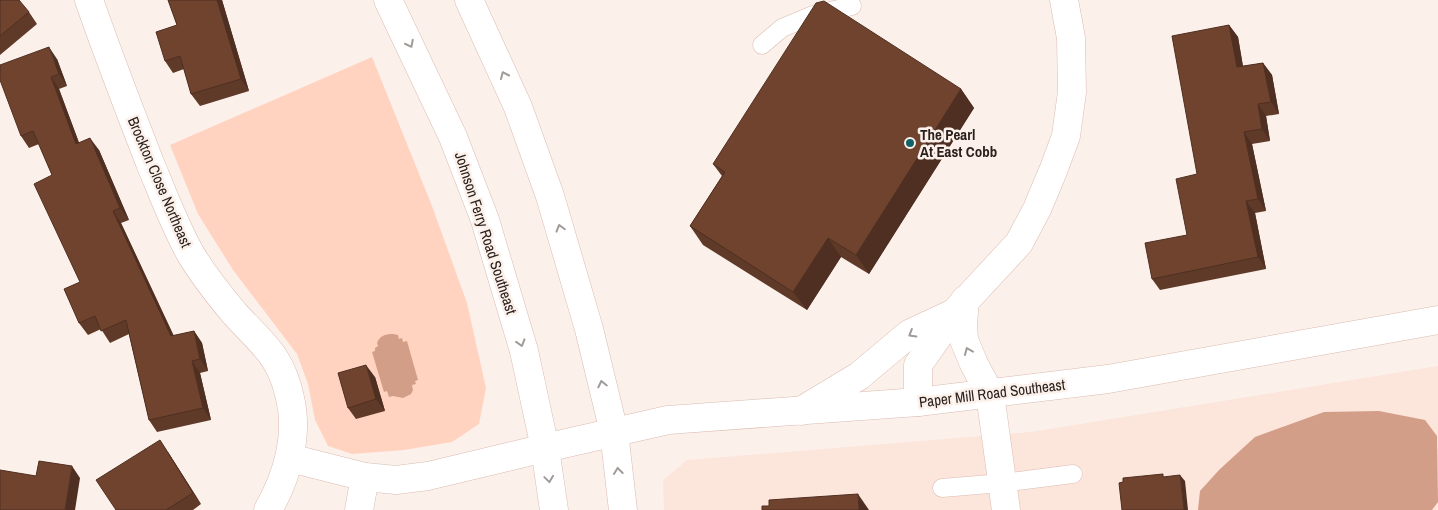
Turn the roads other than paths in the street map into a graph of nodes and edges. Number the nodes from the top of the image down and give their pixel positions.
1 (89, 0) edge
2 (388, 0) edge
3 (469, 0) edge
4 (1064, 0) edge
5 (852, 6) dead end
6 (762, 44) dead end
7 (960, 306) junction
8 (1438, 320) edge
9 (990, 394) junction
10 (918, 402) junction
11 (801, 410) junction
12 (614, 432) junction
13 (545, 448) junction
14 (290, 458) junction
15 (1073, 474) dead end
16 (365, 477) junction
17 (1002, 483) junction
18 (942, 488) dead end
19 (268, 510) edge
20 (359, 510) edge
21 (554, 510) edge
22 (623, 510) edge
23 (1006, 510) edge

1 - 14 street, Brockton Close Northeast
2 -> 13 street, Johnson Ferry Road Southeast
12 -> 3 street
4 - 7 street
5 - 6 lane
9 -> 7 street
7 - 10 street
7 -> 11 street
8 - 9 street, Paper Mill Road Southeast
9 - 10 street, Paper Mill Road Southeast
9 - 17 street
10 - 11 street, Paper Mill Road Southeast
11 - 12 street, Paper Mill Road Southeast
12 - 13 street, Paper Mill Road Southeast
22 -> 12 street
13 - 16 street
13 -> 21 street, Johnson Ferry Road Southeast
14 - 16 street
14 - 19 street, Brockton Close Northeast
15 - 17 lane
16 - 20 street
17 - 18 lane
17 - 23 street

